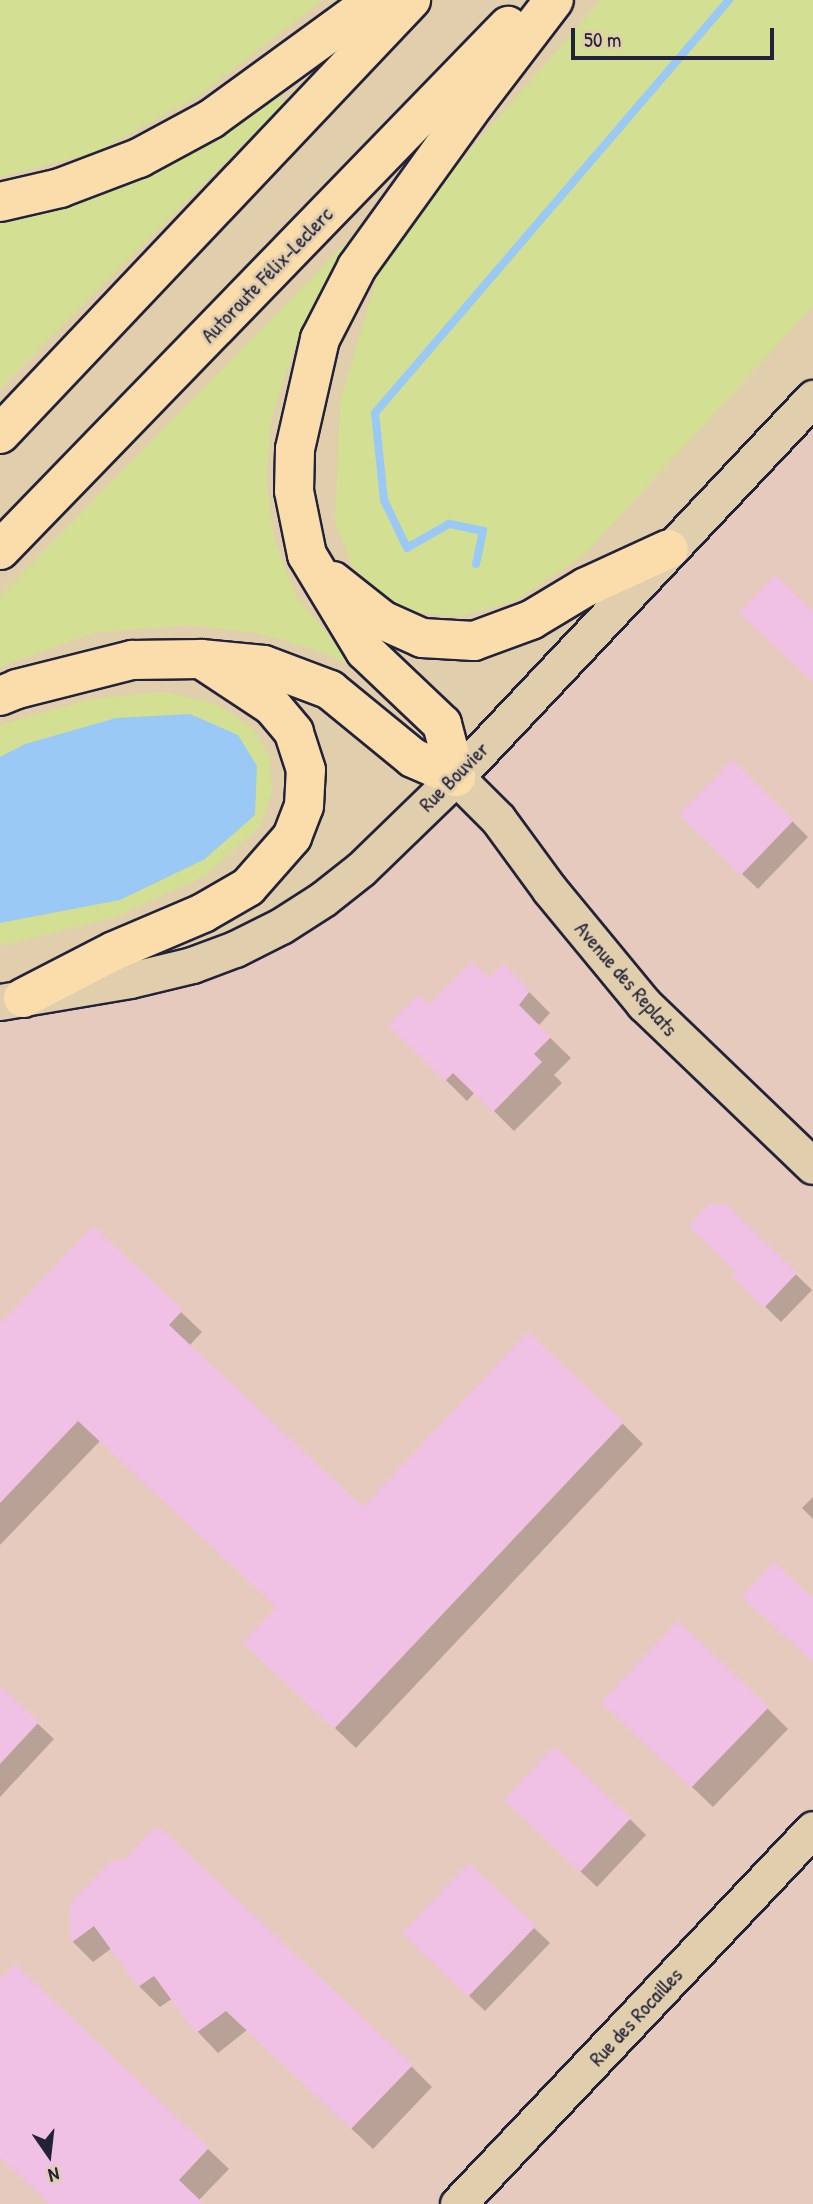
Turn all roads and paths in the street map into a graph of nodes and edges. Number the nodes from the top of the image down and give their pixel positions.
1 (375, 0) edge
2 (411, 0) edge
3 (533, 0) edge
4 (554, 0) edge
5 (0, 202) edge
6 (813, 398) edge
7 (0, 434) edge
8 (669, 549) junction
9 (0, 550) edge
10 (307, 555) junction
11 (201, 659) junction
12 (0, 696) edge
13 (456, 777) junction
14 (11, 1000) edge
15 (813, 1166) edge
16 (813, 1829) edge
17 (458, 2204) edge

1 - 5 highway
2 - 7 highway
3 - 9 highway, Autoroute Félix-Leclerc
4 - 10 highway
6 - 8 street, Rue Bouvier
8 - 10 highway
8 - 13 street, Rue Bouvier
10 - 13 highway
11 - 12 highway
11 - 13 highway
11 - 14 highway
13 - 14 street, Rue Bouvier
13 - 15 street, Avenue des Replats
16 - 17 street, Rue des Rocailles

